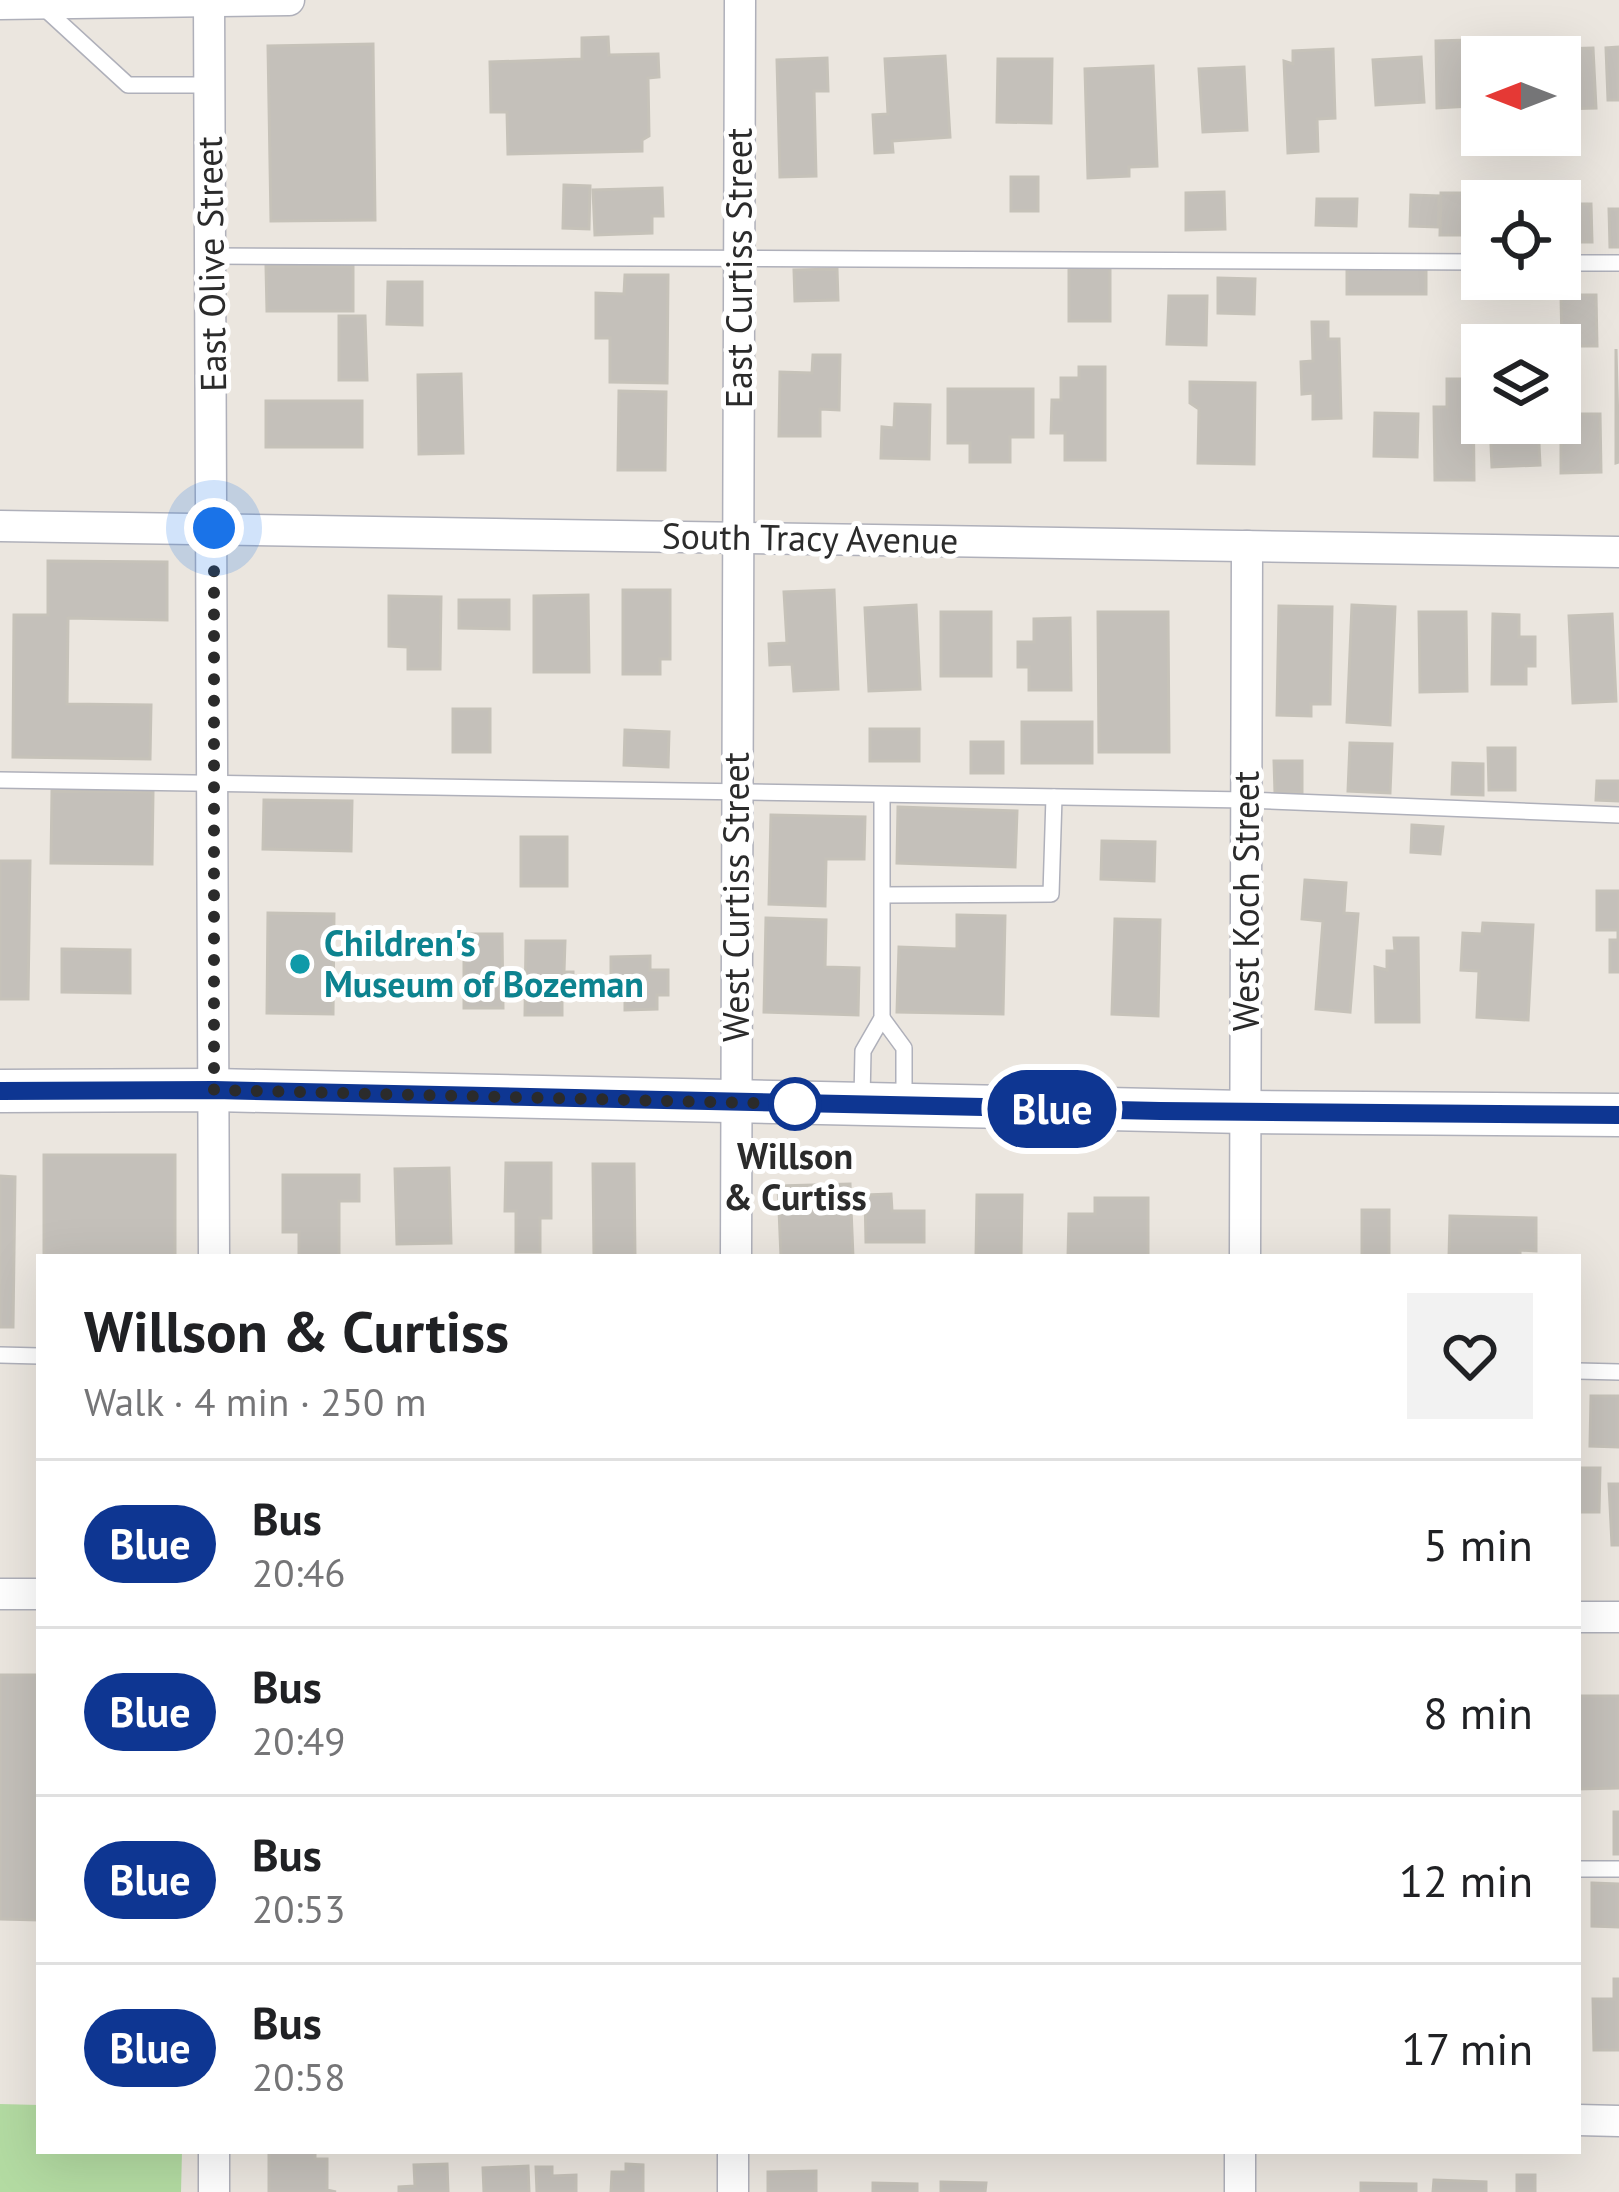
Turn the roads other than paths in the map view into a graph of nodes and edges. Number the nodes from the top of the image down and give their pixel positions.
1 (289, 0) edge
2 (740, 0) edge
3 (209, 1) edge
4 (0, 4) edge
5 (40, 4) junction
6 (209, 85) junction
7 (211, 256) junction
8 (740, 256) junction
9 (1461, 262) edge
10 (1581, 263) edge
11 (1619, 263) edge
12 (0, 526) edge
13 (214, 528) junction
14 (737, 536) junction
15 (1247, 546) junction
16 (1619, 552) edge
17 (0, 780) edge
18 (214, 782) junction
19 (737, 792) junction
20 (882, 795) junction
21 (1054, 797) junction
22 (1246, 800) junction
23 (1619, 815) edge
24 (883, 895) junction
25 (882, 1018) junction
26 (214, 1090) junction
27 (0, 1091) edge
28 (736, 1103) junction
29 (862, 1105) junction
30 (904, 1106) junction
31 (1245, 1112) junction
32 (1619, 1114) edge
33 (214, 1254) edge
34 (736, 1254) edge
35 (1245, 1254) edge
36 (0, 1355) edge
37 (36, 1355) edge
38 (1581, 1371) edge
39 (1619, 1372) edge
40 (0, 1594) edge
41 (36, 1594) edge
42 (1581, 1617) edge
43 (1619, 1617) edge
44 (1581, 1869) edge
45 (1619, 1869) edge
46 (1581, 2120) edge
47 (1619, 2121) edge
48 (214, 2154) edge
49 (733, 2154) edge
50 (1240, 2154) edge
51 (214, 2192) edge
52 (733, 2192) edge
53 (1240, 2192) edge

1 - 3 street
2 - 8 street, East Curtiss Street
3 - 5 street
3 - 6 street, East Olive Street
4 - 5 street
5 - 6 lane
6 - 7 street, East Olive Street
7 - 8 lane
7 - 13 street, East Olive Street
8 - 9 lane
8 - 14 street, East Curtiss Street
10 - 11 lane
12 - 13 street, South Tracy Avenue
13 - 14 street, South Tracy Avenue
13 - 18 street, East Olive Street
14 - 15 street, South Tracy Avenue
14 - 19 street, West Curtiss Street
15 - 16 street, South Tracy Avenue
15 - 22 street, West Koch Street
17 - 18 lane
18 - 19 lane
18 - 26 street, East Olive Street
19 - 20 lane
19 - 28 street, West Curtiss Street
20 - 21 lane
20 - 24 lane
21 - 22 lane
21 - 24 lane
22 - 23 lane
22 - 31 street, West Koch Street
24 - 25 lane
25 - 29 lane
25 - 30 lane
26 - 27 main road
26 - 28 main road
26 - 33 street, East Olive Street
28 - 29 main road
28 - 34 street, West Curtiss Street
29 - 30 main road
30 - 31 main road
31 - 32 main road
31 - 35 street, West Koch Street
36 - 37 lane
38 - 39 lane
40 - 41 street
42 - 43 street
44 - 45 lane
46 - 47 street
48 - 51 street
49 - 52 street
50 - 53 street

